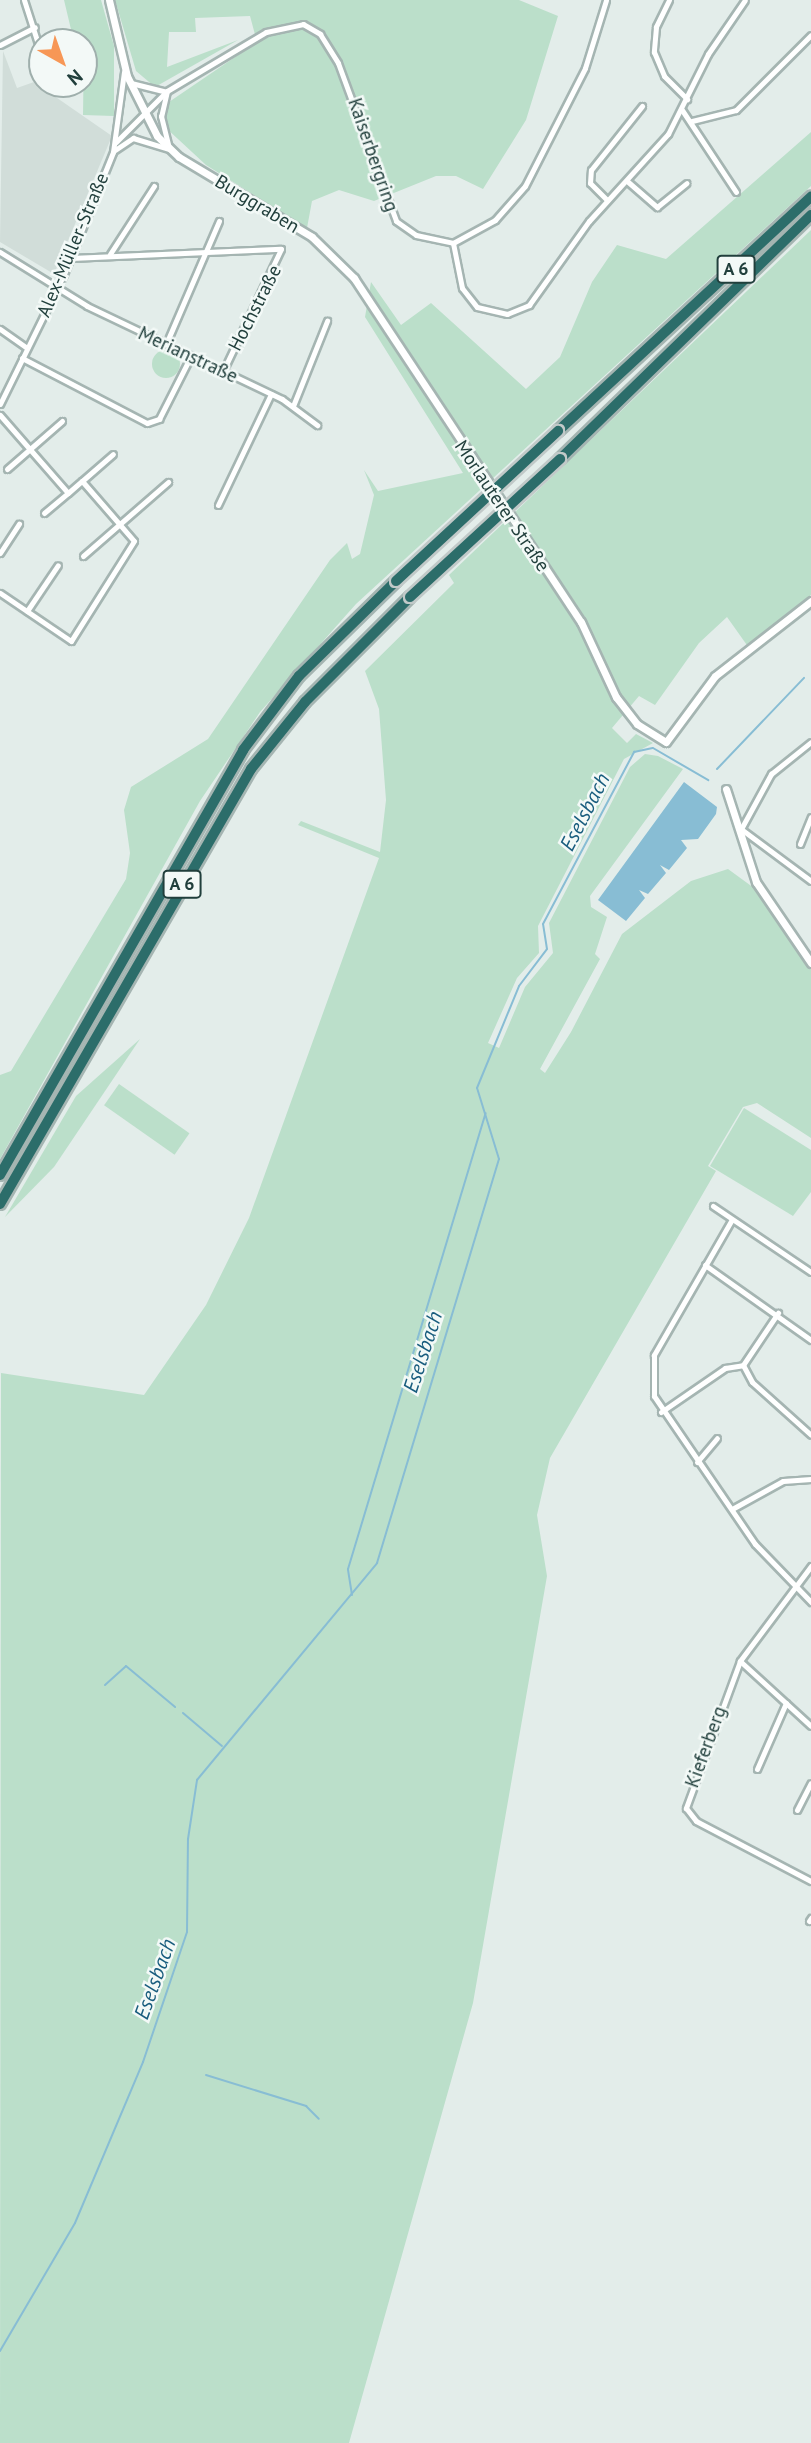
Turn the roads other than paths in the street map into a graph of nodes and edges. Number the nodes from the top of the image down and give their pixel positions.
1 (24, 0) edge
2 (109, 0) edge
3 (606, 0) edge
4 (669, 0) edge
5 (745, 0) edge
6 (35, 27) joint
7 (811, 35) edge
8 (0, 45) edge
9 (125, 66) junction
10 (129, 81) junction
11 (167, 91) junction
12 (687, 99) junction
13 (642, 106) dead end
14 (682, 110) junction
15 (142, 111) junction
16 (692, 121) junction
17 (116, 142) junction
18 (170, 149) junction
19 (113, 152) junction
20 (627, 181) junction
21 (687, 183) dead end
22 (154, 186) dead end
23 (736, 192) dead end
24 (811, 197) edge
25 (607, 200) junction
26 (811, 215) edge
27 (219, 221) dead end
28 (453, 243) junction
29 (208, 248) junction
30 (0, 252) edge
31 (110, 254) junction
32 (71, 258) junction
33 (341, 263) joint
34 (57, 287) junction
35 (327, 321) dead end
36 (0, 329) edge
37 (166, 344) junction
38 (27, 348) junction
39 (191, 356) junction
40 (22, 358) junction
41 (223, 371) junction
42 (271, 394) junction
43 (0, 404) edge
44 (293, 406) junction
45 (0, 415) edge
46 (62, 421) dead end
47 (317, 425) dead end
48 (30, 449) junction
49 (113, 454) dead end
50 (7, 469) dead end
51 (82, 481) junction
52 (168, 482) dead end
53 (68, 493) junction
54 (218, 505) dead end
55 (44, 513) dead end
56 (19, 524) dead end
57 (119, 525) junction
58 (0, 553) edge
59 (83, 556) dead end
60 (58, 565) dead end
61 (0, 593) edge
62 (811, 601) edge
63 (27, 611) junction
64 (811, 742) edge
65 (726, 789) dead end
66 (811, 817) edge
67 (741, 829) junction
68 (800, 844) dead end
69 (811, 881) edge
70 (811, 963) edge
71 (0, 1175) edge
72 (0, 1205) edge
73 (713, 1206) dead end
74 (731, 1221) junction
75 (705, 1265) junction
76 (811, 1272) edge
77 (778, 1313) junction
78 (811, 1330) edge
79 (808, 1338) edge
80 (743, 1365) junction
81 (661, 1412) junction
82 (811, 1435) edge
83 (717, 1438) dead end
84 (697, 1462) junction
85 (811, 1479) edge
86 (732, 1508) junction
87 (811, 1566) edge
88 (795, 1587) junction
89 (811, 1602) edge
90 (740, 1661) junction
91 (786, 1703) junction
92 (811, 1726) edge
93 (757, 1769) dead end
94 (811, 1783) edge
95 (797, 1810) dead end
96 (811, 1881) edge

1 - 6 street
2 - 9 street, Burggraben
3 - 28 street
4 - 12 street
5 - 12 street
6 - 8 street
7 - 16 street
9 - 10 street, Burggraben
9 - 17 street, Alex-Müller-Straße
10 - 11 street
10 - 15 street, Burggraben
11 - 15 street, Kaiserbergring
11 - 18 street
11 - 28 street, Kaiserbergring
12 - 14 street
13 - 25 street
14 - 16 street
14 - 20 street
15 - 17 street, Alex-Müller-Straße
15 - 18 street, Burggraben
16 - 23 street
17 - 19 street, Alex-Müller-Straße
18 - 19 street, Burggraben
18 - 33 street, Burggraben
19 - 32 street, Alex-Müller-Straße
20 - 21 street
20 - 25 street
22 - 31 street
24 - 71 highway, A 6, bridge
25 - 28 street
26 - 72 highway, A 6, bridge
27 - 29 street
29 - 31 street
29 - 37 street
29 - 41 street, Hochstraße
30 - 34 street
31 - 32 street
32 - 34 street, Alex-Müller-Straße
33 - 62 street, Morlauterer Straße
34 - 37 street, Merianstraße
34 - 38 street, Alex-Müller-Straße
35 - 44 street
36 - 38 street
37 - 39 street, Merianstraße
38 - 40 street, Alex-Müller-Straße
39 - 40 street
39 - 41 street, Merianstraße
40 - 43 street, Alex-Müller-Straße
41 - 42 street, Merianstraße
42 - 44 street, Merianstraße
42 - 54 street
44 - 47 street, Merianstraße
45 - 48 street
46 - 48 street
48 - 50 street
48 - 53 street
49 - 51 street
51 - 53 street
51 - 57 street
52 - 57 street
53 - 55 street
56 - 58 street
57 - 59 street
57 - 63 street
60 - 63 street
61 - 63 street
64 - 67 street
65 - 67 street
66 - 68 street
67 - 69 street
67 - 70 street
73 - 74 street
74 - 75 street
74 - 76 street
75 - 77 street
75 - 81 street
77 - 79 street
77 - 80 street
78 - 79 street
80 - 81 street
80 - 82 street
81 - 84 street
83 - 84 street
84 - 86 street
85 - 86 street
86 - 88 street
87 - 88 street, Kieferberg
88 - 89 street
88 - 90 street, Kieferberg
90 - 91 street
90 - 96 street, Kieferberg
91 - 92 street
91 - 93 street
94 - 95 street

